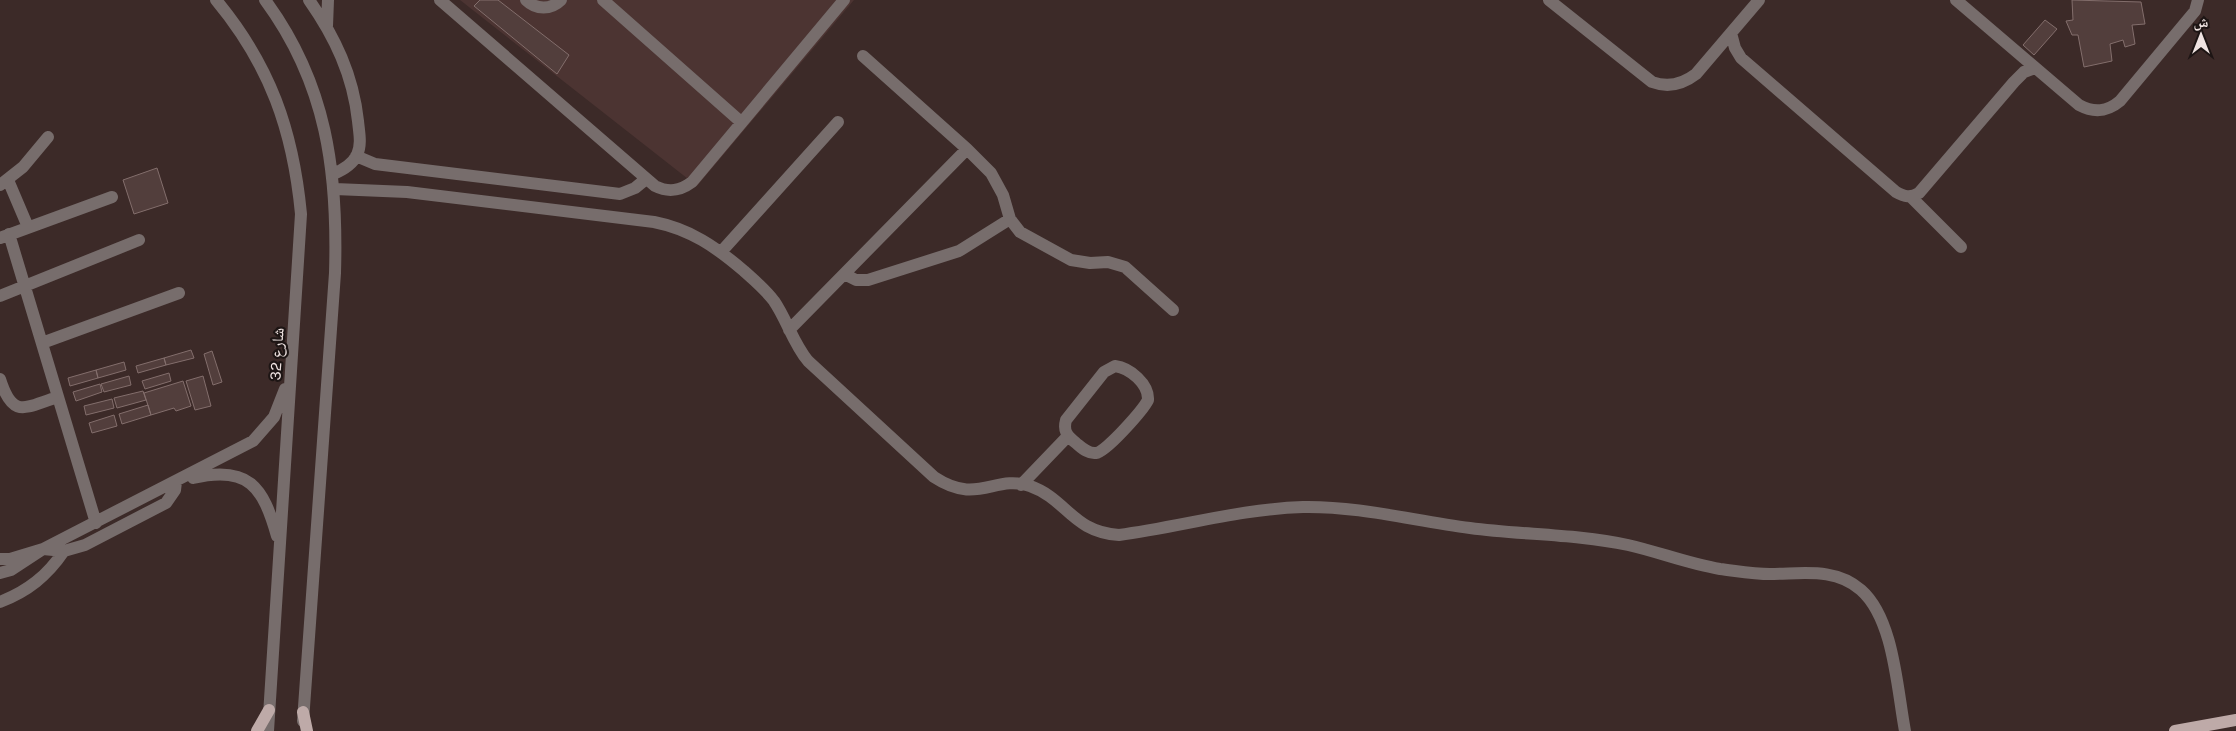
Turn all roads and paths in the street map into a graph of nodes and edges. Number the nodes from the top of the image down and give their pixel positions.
1 (216, 0) edge
2 (265, 0) edge
3 (309, 0) edge
4 (328, 0) edge
5 (526, 0) edge
6 (561, 0) edge
7 (603, 0) edge
8 (844, 0) edge
9 (1549, 0) edge
10 (1759, 0) edge
11 (1956, 0) edge
12 (2198, 0) edge
13 (449, 3) edge
14 (327, 26) junction
15 (1731, 33) junction
16 (863, 56) dead end
17 (2035, 68) junction
18 (741, 122) junction
19 (838, 122) dead end
20 (48, 137) dead end
21 (967, 149) junction
22 (356, 156) junction
23 (333, 174) junction
24 (646, 179) junction
25 (4, 182) edge
26 (334, 189) junction
27 (112, 197) dead end
28 (1912, 197) junction
29 (1010, 219) junction
30 (28, 227) junction
31 (4, 236) edge
32 (139, 240) dead end
33 (1961, 247) dead end
34 (722, 252) junction
35 (844, 274) junction
36 (25, 286) junction
37 (179, 292) dead end
38 (0, 296) edge
39 (1173, 310) dead end
40 (789, 330) junction
41 (42, 343) junction
42 (291, 369) junction
43 (0, 380) edge
44 (58, 397) junction
45 (1068, 436) junction
46 (176, 482) junction
47 (1021, 484) junction
48 (96, 523) junction
49 (279, 545) junction
50 (43, 549) junction
51 (64, 551) junction
52 (0, 559) edge
53 (0, 573) edge
54 (0, 602) edge
55 (269, 710) junction
56 (303, 712) junction
57 (2236, 720) edge
58 (257, 731) edge
59 (268, 731) edge
60 (302, 731) edge
61 (307, 731) edge
62 (1905, 731) edge
63 (2175, 731) edge

1 - 42 street, شارع 32
2 - 23 street
3 - 14 street
4 - 14 street
5 - 6 street
7 - 18 street
8 - 18 street
9 - 15 street
10 - 15 street
11 - 17 street
12 - 17 street
13 - 24 street
14 - 22 street
15 - 28 street
16 - 21 street
17 - 28 street
18 - 24 street
19 - 34 street
20 - 25 street
21 - 29 street
21 - 35 street
22 - 23 street
22 - 24 street
23 - 26 street
25 - 30 street
26 - 34 street
26 - 56 street
27 - 30 street
28 - 33 street
29 - 35 street
29 - 39 street
30 - 31 street
31 - 36 street
32 - 36 street
34 - 40 street
35 - 40 street
36 - 38 street
36 - 41 street
37 - 41 street
40 - 47 street
41 - 44 street
42 - 46 street
42 - 49 street, شارع 32
43 - 44 street
44 - 48 street
45 - 45 street
45 - 47 street
46 - 48 street
46 - 49 street
46 - 51 street
47 - 62 street
48 - 50 street
49 - 55 street, شارع 32
50 - 51 street
50 - 52 street
50 - 53 street
51 - 54 street
55 - 58 main road
55 - 59 street, شارع 32
56 - 60 street
56 - 61 main road
57 - 63 main road

